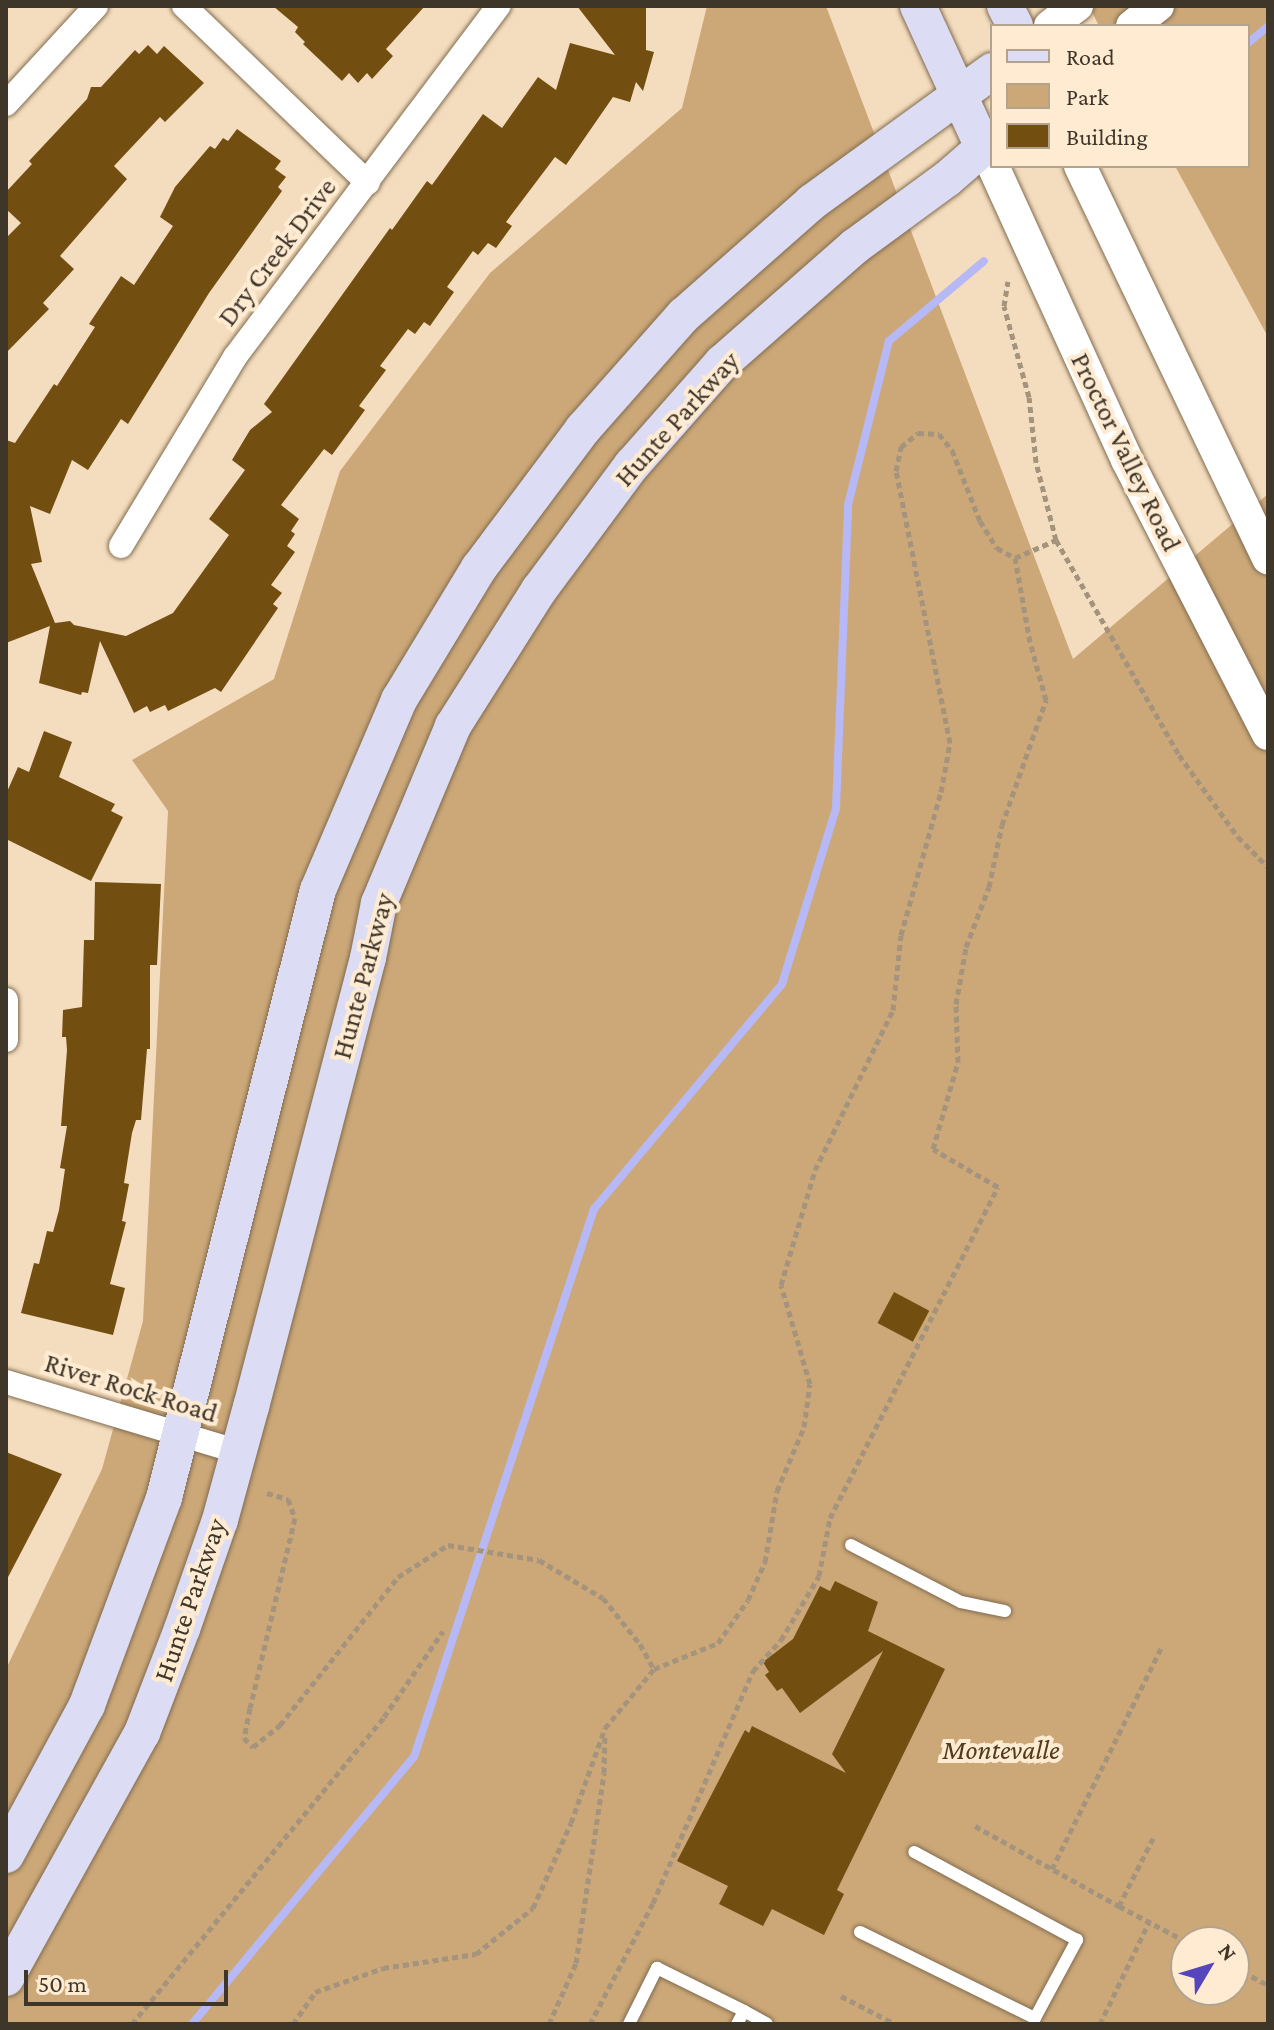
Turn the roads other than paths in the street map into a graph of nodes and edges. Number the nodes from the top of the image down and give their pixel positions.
1 (96, 6) edge
2 (184, 6) edge
3 (499, 6) edge
4 (918, 6) edge
5 (1005, 6) edge
6 (1077, 6) edge
7 (1158, 6) edge
8 (1014, 24) edge
9 (1053, 24) edge
10 (1135, 24) edge
11 (990, 73) edge
12 (960, 97) junction
13 (6, 104) edge
14 (990, 154) edge
15 (996, 168) edge
16 (1081, 168) edge
17 (368, 183) junction
18 (121, 546) dead end
19 (1268, 558) edge
20 (1268, 734) edge
21 (6, 1000) edge
22 (6, 1040) edge
23 (6, 1382) edge
24 (180, 1434) junction
25 (239, 1452) junction
26 (851, 1545) dead end
27 (1005, 1611) dead end
28 (914, 1852) dead end
29 (6, 1855) edge
30 (860, 1932) dead end
31 (6, 1978) edge
32 (744, 2011) junction
33 (629, 2024) edge
34 (737, 2024) edge
35 (767, 2024) edge

1 - 13 street
2 - 17 street
3 - 17 street, Dry Creek Drive
4 - 12 main road, Proctor Valley Road
5 - 8 main road
6 - 9 street
7 - 10 street
11 - 12 main road, Hunte Parkway
12 - 14 main road, Proctor Valley Road
12 - 24 main road, Hunte Parkway
14 - 25 main road, Hunte Parkway
15 - 20 street, Proctor Valley Road
16 - 19 street
17 - 18 street, Dry Creek Drive
21 - 22 street
23 - 24 street, River Rock Road
24 - 25 street, River Rock Road
24 - 29 main road, Hunte Parkway
25 - 31 main road, Hunte Parkway
26 - 27 lane
28 - 30 lane
32 - 33 lane
32 - 34 lane
32 - 35 lane

